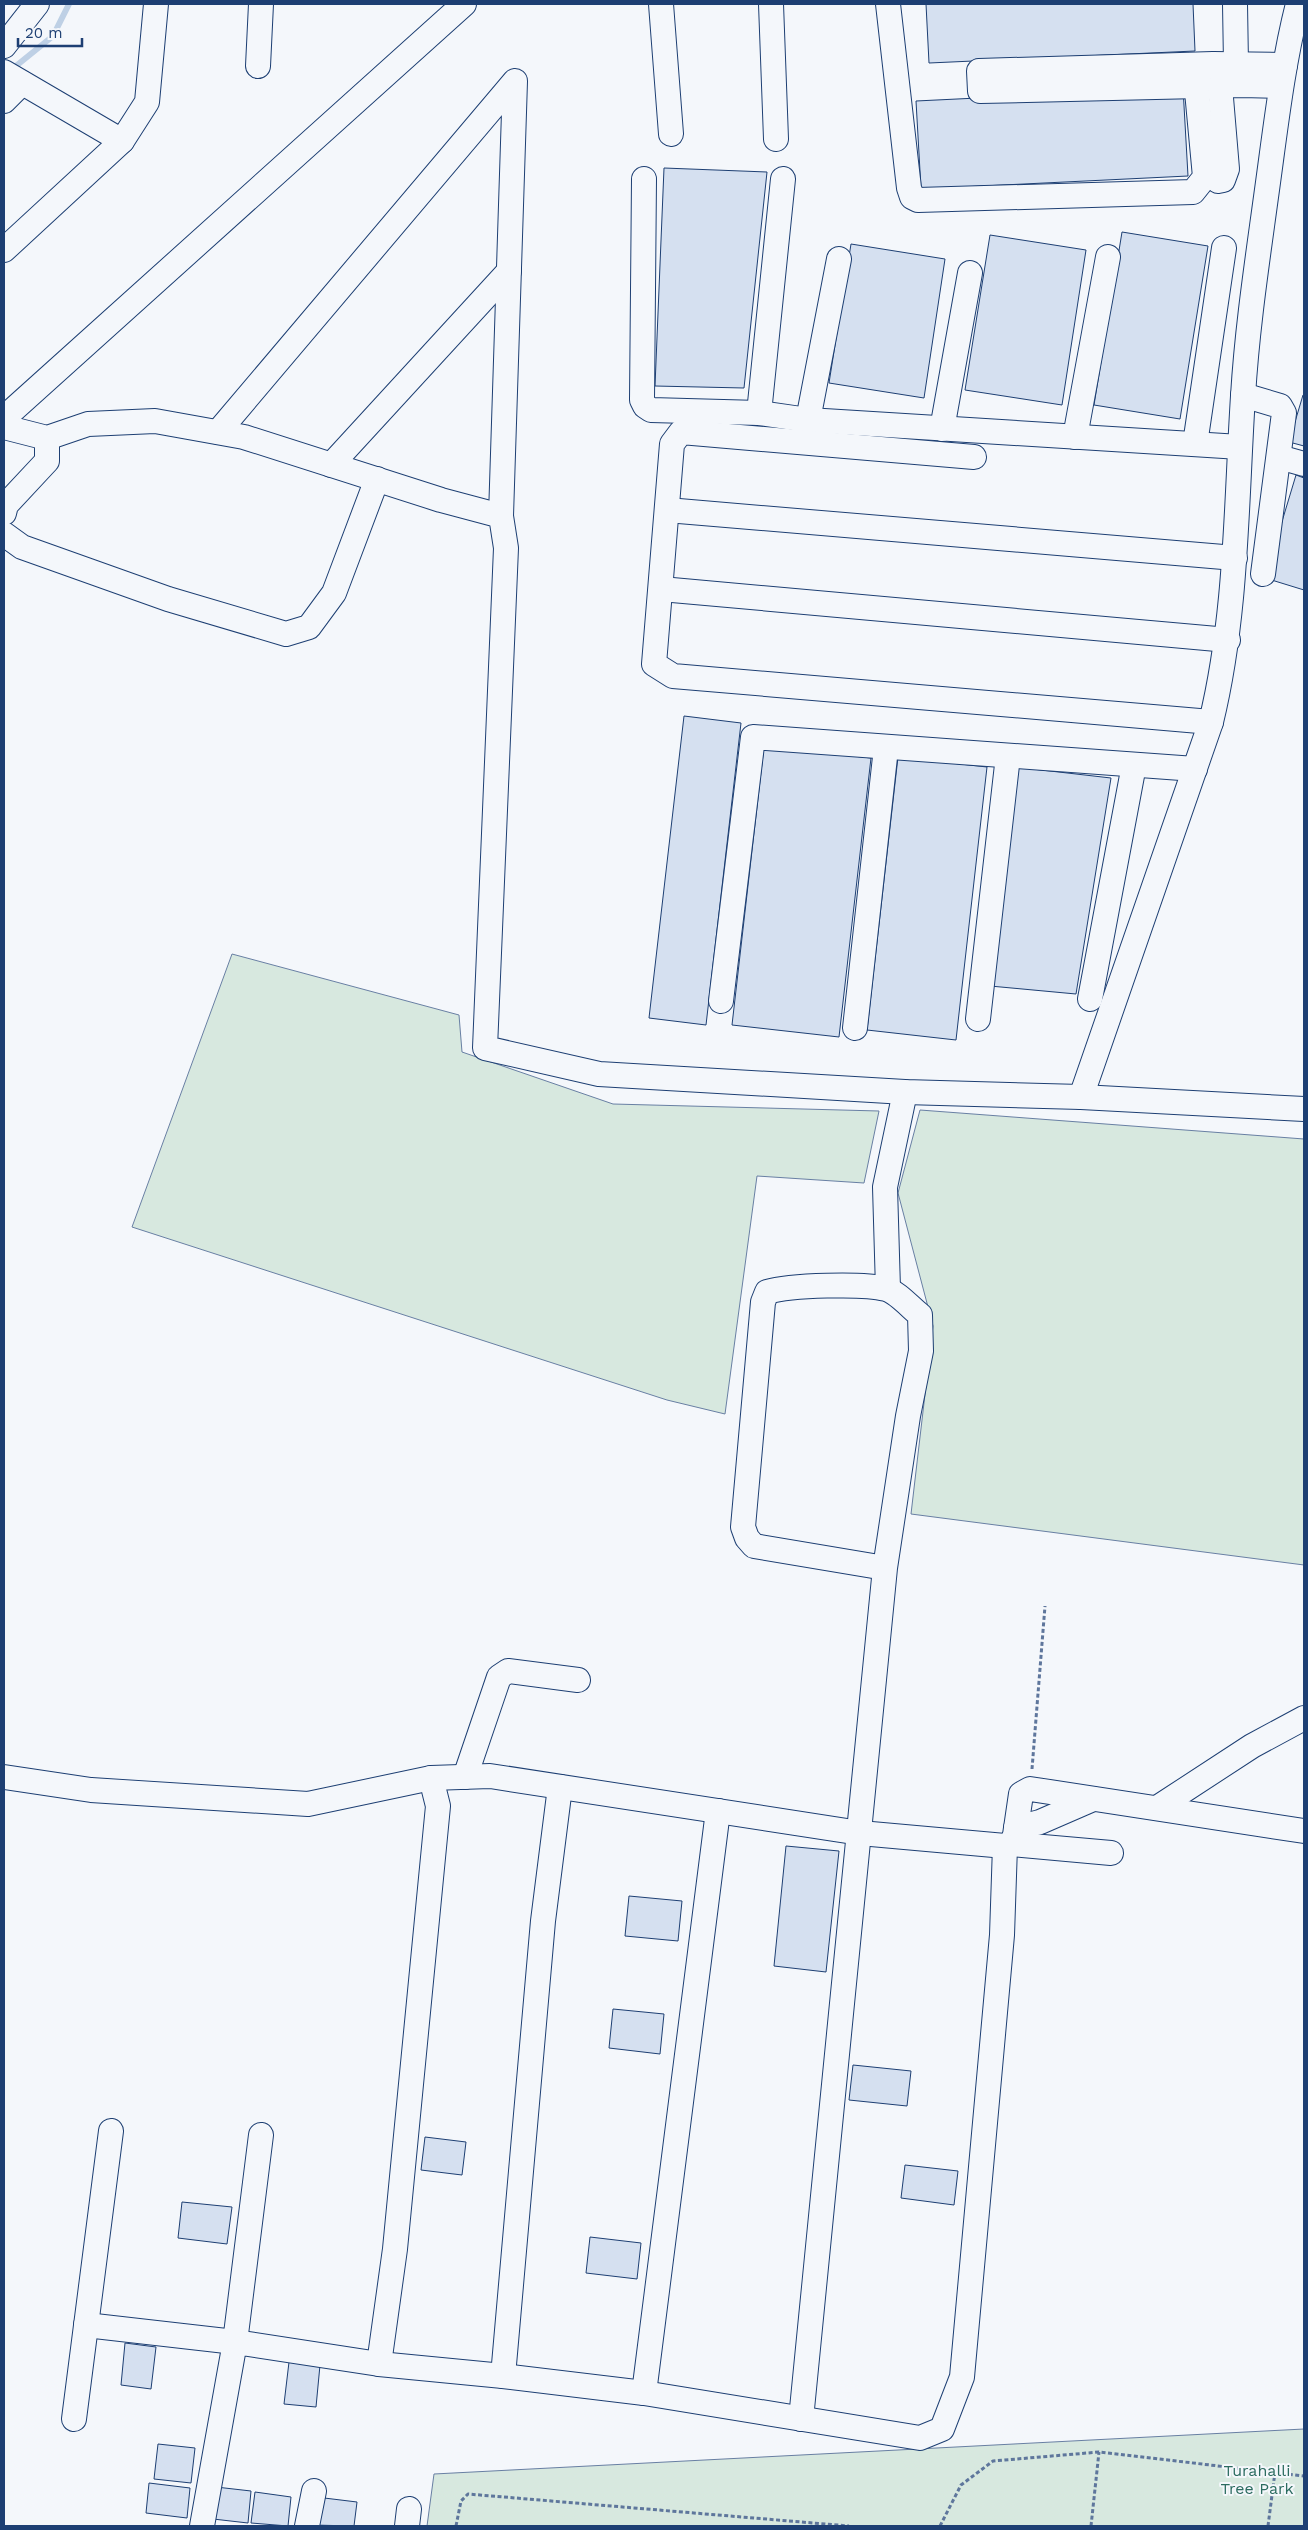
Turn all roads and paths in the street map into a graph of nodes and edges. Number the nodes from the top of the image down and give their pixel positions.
1 (37, 4) edge
2 (156, 4) edge
3 (261, 4) edge
4 (464, 4) edge
5 (662, 4) edge
6 (771, 4) edge
7 (888, 4) edge
8 (1236, 4) edge
9 (1298, 4) edge
10 (4, 46) edge
11 (1236, 64) junction
12 (258, 66) dead end
13 (1196, 76) junction
14 (1283, 76) junction
15 (13, 77) edge
16 (1220, 86) junction
17 (4, 101) edge
18 (671, 134) dead end
19 (776, 139) dead end
20 (122, 141) junction
21 (644, 179) dead end
22 (783, 179) dead end
23 (1218, 182) dead end
24 (1224, 248) dead end
25 (4, 250) edge
26 (1108, 257) dead end
27 (839, 259) dead end
28 (509, 271) junction
29 (970, 274) dead end
30 (1243, 394) junction
31 (759, 412) junction
32 (4, 418) edge
33 (808, 420) junction
34 (4, 427) edge
35 (942, 428) junction
36 (218, 432) junction
37 (1075, 437) junction
38 (47, 438) junction
39 (1195, 444) junction
40 (1240, 447) junction
41 (974, 457) dead end
42 (1279, 457) junction
43 (332, 464) junction
44 (1304, 464) edge
45 (377, 479) junction
46 (667, 510) junction
47 (4, 513) edge
48 (501, 516) junction
49 (4, 534) edge
50 (1235, 558) junction
51 (1264, 574) dead end
52 (661, 589) junction
53 (1228, 640) junction
54 (1211, 722) junction
55 (886, 748) junction
56 (1008, 756) junction
57 (1134, 765) junction
58 (1194, 769) junction
59 (1090, 999) dead end
60 (722, 1001) dead end
61 (978, 1020) dead end
62 (855, 1028) dead end
63 (905, 1092) junction
64 (1081, 1097) junction
65 (1304, 1109) edge
66 (888, 1289) junction
67 (885, 1568) junction
68 (1045, 1606) dead end
69 (578, 1680) dead end
70 (1304, 1718) edge
71 (4, 1777) edge
72 (466, 1777) junction
73 (431, 1778) junction
74 (560, 1787) junction
75 (1030, 1789) junction
76 (1093, 1799) junction
77 (1157, 1808) junction
78 (718, 1811) junction
79 (1304, 1831) edge
80 (860, 1833) junction
81 (1011, 1839) junction
82 (1111, 1853) dead end
83 (111, 2131) dead end
84 (261, 2135) dead end
85 (86, 2325) junction
86 (234, 2342) junction
87 (379, 2364) junction
88 (503, 2376) junction
89 (644, 2393) junction
90 (74, 2419) dead end
91 (802, 2419) junction
92 (1099, 2452) junction
93 (1275, 2472) junction
94 (1304, 2476) edge
95 (314, 2491) dead end
96 (202, 2526) edge
97 (307, 2526) edge
98 (456, 2526) edge
99 (850, 2526) edge
100 (940, 2526) edge
101 (1091, 2526) edge
102 (1268, 2526) edge

1 - 10 street
2 - 20 street
3 - 12 street
4 - 32 street
5 - 18 street
6 - 19 street
7 - 13 street
8 - 11 street
9 - 14 street
11 - 13 street
11 - 14 street
13 - 13 street
13 - 16 street
14 - 16 street
14 - 30 street
15 - 17 street
15 - 20 street
16 - 23 street
20 - 25 street
21 - 31 street
22 - 31 street
24 - 39 street
26 - 37 street
27 - 33 street
28 - 36 street
28 - 43 street
28 - 48 street
29 - 35 street
30 - 40 street
30 - 42 street
31 - 33 street
33 - 35 street
34 - 38 street
35 - 37 street
36 - 38 street
36 - 43 street
37 - 39 street
38 - 47 street
39 - 40 street
40 - 50 street
41 - 46 street
42 - 44 street
42 - 51 street
43 - 45 street
45 - 48 street
45 - 49 street
46 - 50 street
46 - 52 street
48 - 63 street
50 - 53 street
52 - 53 street
52 - 54 street
53 - 54 street
54 - 58 street
55 - 56 street
55 - 60 street
55 - 62 street
56 - 57 street
56 - 61 street
57 - 58 street
57 - 59 street
58 - 64 street
63 - 64 street
63 - 66 street
64 - 65 street
66 - 67 street
66 - 67 street
67 - 80 street
68 - 75 path
69 - 72 street
70 - 77 street
71 - 73 street
72 - 73 street
72 - 74 street
73 - 87 street
74 - 78 street
74 - 88 street
75 - 76 street
75 - 81 street
76 - 77 street
76 - 81 street
77 - 79 street
78 - 80 street
78 - 89 street
80 - 81 street
80 - 91 street
81 - 82 street
81 - 91 street
83 - 85 street
84 - 86 street
85 - 86 street
85 - 90 street
86 - 87 street
86 - 96 street
87 - 88 street
88 - 89 street
89 - 91 street
92 - 93 path
92 - 100 path
92 - 101 path
93 - 94 path
93 - 102 path
95 - 97 street
98 - 99 path

